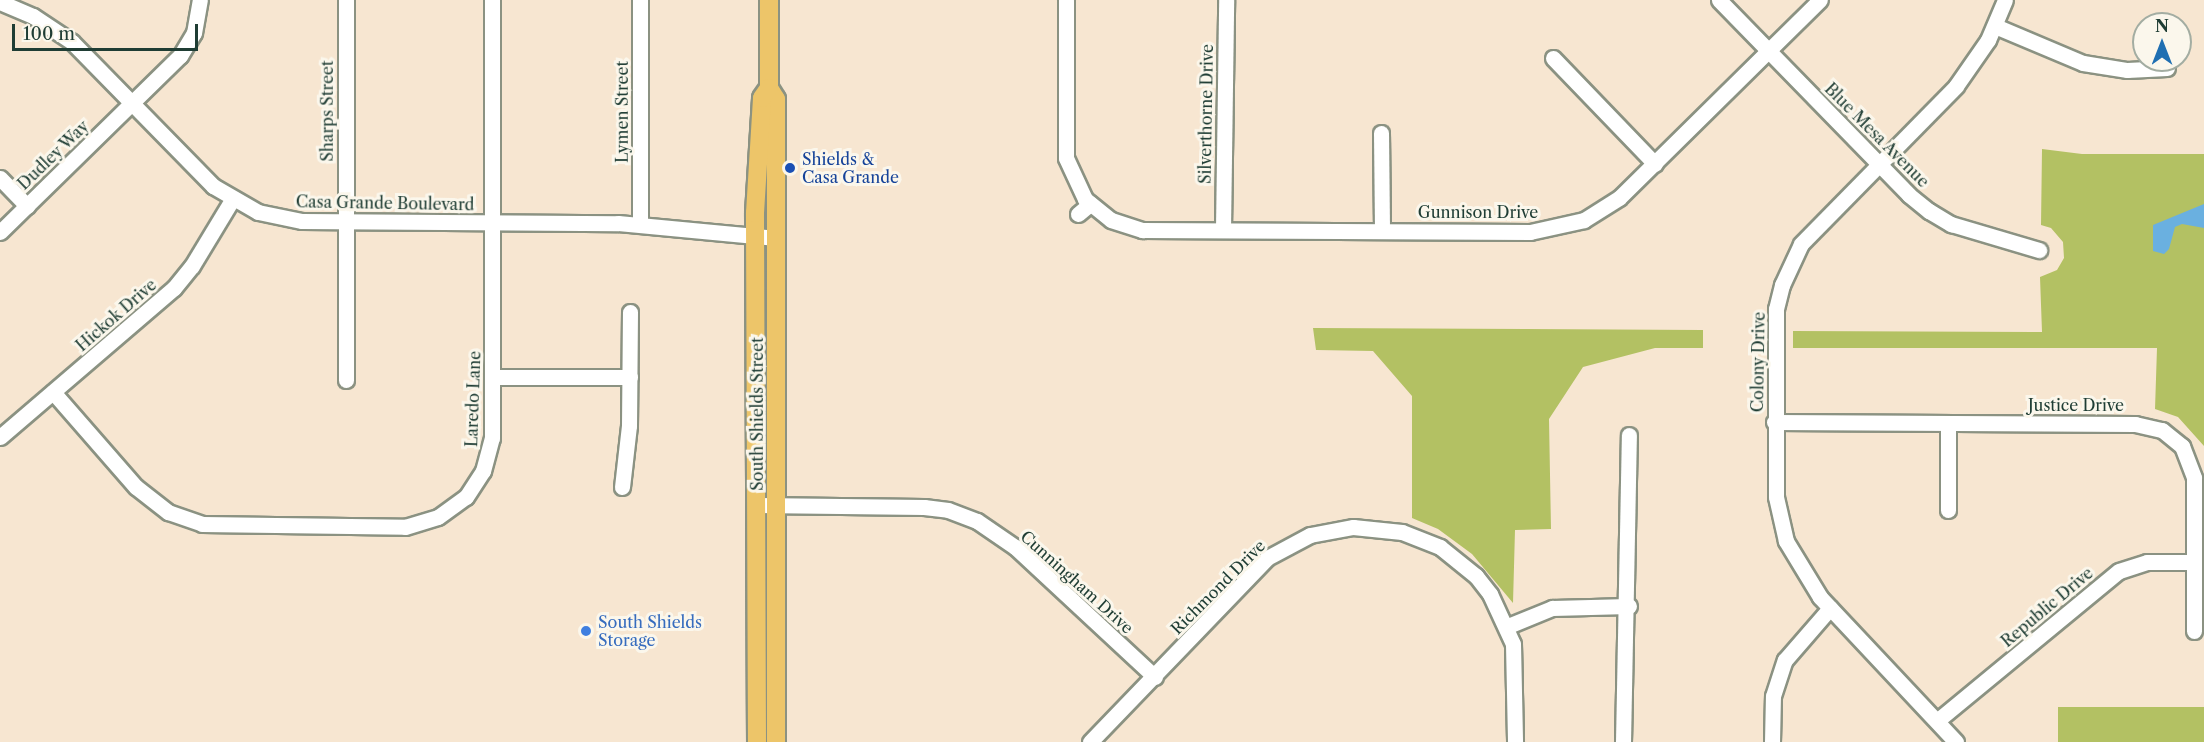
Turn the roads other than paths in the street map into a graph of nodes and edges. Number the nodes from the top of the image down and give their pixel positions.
1 (200, 0) edge
2 (346, 0) edge
3 (492, 0) edge
4 (640, 0) edge
5 (769, 0) edge
6 (1066, 0) edge
7 (1226, 0) edge
8 (1719, 0) edge
9 (1820, 0) edge
10 (2004, 0) edge
11 (0, 2) edge
12 (28, 6) edge
13 (1995, 26) junction
14 (1769, 52) junction
15 (1553, 58) dead end
16 (2132, 70) edge
17 (769, 88) junction
18 (132, 104) junction
19 (1381, 133) dead end
20 (1655, 164) junction
21 (1879, 164) junction
22 (0, 178) edge
23 (232, 200) junction
24 (1090, 204) junction
25 (27, 206) junction
26 (1078, 214) dead end
27 (345, 222) junction
28 (490, 222) junction
29 (640, 224) junction
30 (1223, 229) junction
31 (1382, 229) junction
32 (0, 232) edge
33 (756, 237) junction
34 (776, 238) junction
35 (2039, 250) dead end
36 (630, 312) dead end
37 (493, 376) junction
38 (630, 377) junction
39 (346, 380) dead end
40 (53, 392) junction
41 (1774, 422) junction
42 (1948, 423) junction
43 (1629, 435) dead end
44 (0, 437) edge
45 (622, 487) dead end
46 (757, 505) junction
47 (776, 506) junction
48 (1948, 510) dead end
49 (2194, 562) junction
50 (1629, 606) junction
51 (1830, 608) junction
52 (1508, 626) junction
53 (2194, 632) dead end
54 (1155, 677) junction
55 (1938, 720) junction
56 (757, 742) edge
57 (776, 742) edge
58 (1090, 742) edge
59 (1515, 742) edge
60 (1623, 742) edge
61 (1772, 742) edge
62 (1956, 742) edge

1 - 18 street, Dudley Way
2 - 27 street, Sharps Street
3 - 28 street, Laredo Lane
4 - 29 street, Lymen Street
5 - 17 main road, South Shields Street
6 - 24 street, Gunnison Drive
7 - 30 street, Silverthorne Drive
8 - 14 street, Blue Mesa Avenue
9 - 14 street, Gunnison Drive
10 - 13 street, Colony Drive
11 - 12 street, Casa Grande Boulevard
12 - 18 street, Casa Grande Boulevard
13 - 16 street
13 - 21 street, Colony Drive
14 - 20 street, Gunnison Drive
14 - 21 street, Blue Mesa Avenue
15 - 20 street
17 - 33 main road, South Shields Street
17 - 34 main road, South Shields Street
18 - 23 street, Casa Grande Boulevard
18 - 25 street, Dudley Way
19 - 31 street
20 - 31 street, Gunnison Drive
21 - 35 street, Blue Mesa Avenue
21 - 41 street, Colony Drive
22 - 25 street
23 - 27 street, Casa Grande Boulevard
23 - 40 street, Hickok Drive
24 - 26 street
24 - 30 street, Gunnison Drive
25 - 32 street, Dudley Way
27 - 28 street, Casa Grande Boulevard
27 - 39 street, Sharps Street
28 - 29 street, Casa Grande Boulevard
28 - 37 street, Laredo Lane
29 - 33 street, Casa Grande Boulevard
30 - 31 street, Gunnison Drive
33 - 34 street, Casa Grande Boulevard
33 - 46 main road, South Shields Street
34 - 47 main road, South Shields Street
36 - 38 street
37 - 38 street
37 - 40 street, Laredo Lane
38 - 45 street
40 - 44 street, Hickok Drive
41 - 42 street, Justice Drive
41 - 51 street, Colony Drive
42 - 48 street
42 - 49 street, Justice Drive
43 - 50 street
46 - 47 street, Cunningham Drive
46 - 56 main road, South Shields Street
47 - 54 street, Cunningham Drive
47 - 57 main road, South Shields Street
49 - 53 street, Justice Drive
49 - 55 street, Republic Drive
50 - 52 street
50 - 60 street
51 - 55 street, Colony Drive
51 - 61 street
52 - 54 street, Richmond Drive
52 - 59 street
54 - 58 street, Richmond Drive
55 - 62 street, Colony Drive

